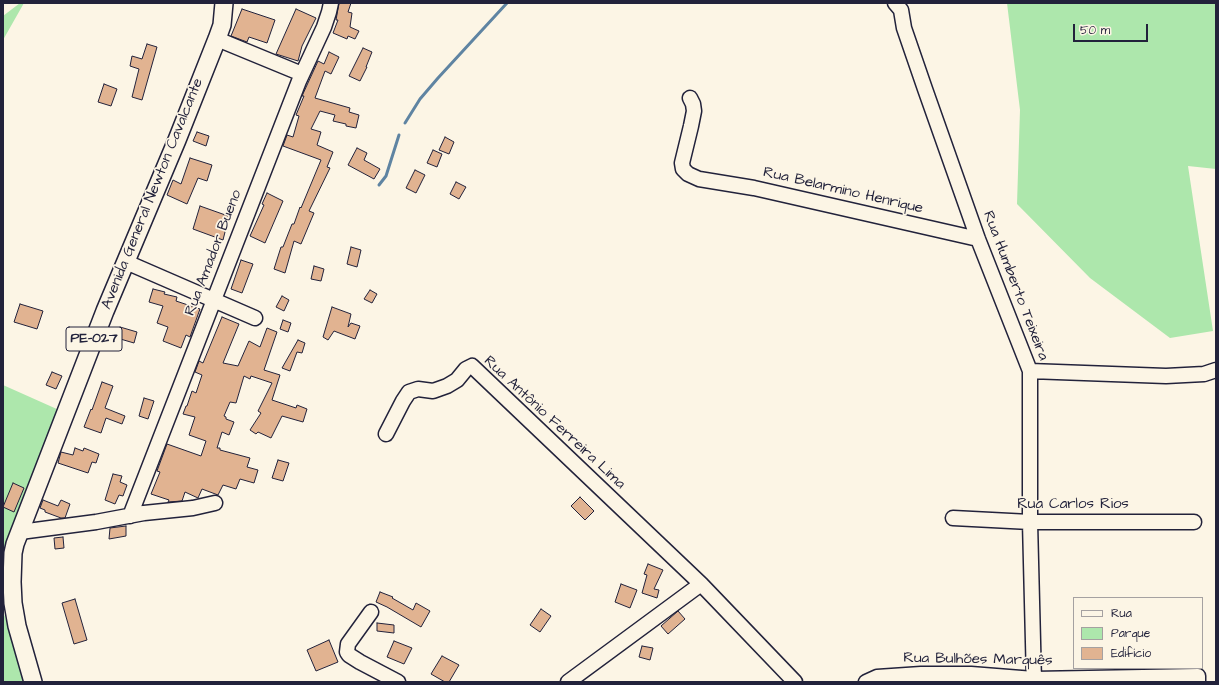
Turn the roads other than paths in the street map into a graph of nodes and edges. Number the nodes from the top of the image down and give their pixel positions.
1 (224, 3) edge
2 (331, 3) edge
3 (900, 5) edge
4 (217, 39) junction
5 (302, 74) junction
6 (690, 98) dead end
7 (978, 239) junction
8 (126, 262) junction
9 (214, 301) junction
10 (255, 318) dead end
11 (1216, 370) edge
12 (1030, 371) junction
13 (386, 434) dead end
14 (215, 503) dead end
15 (130, 516) junction
16 (953, 518) dead end
17 (1030, 522) junction
18 (1194, 522) dead end
19 (20, 532) junction
20 (8, 551) edge
21 (701, 584) junction
22 (371, 612) dead end
23 (1198, 679) edge
24 (873, 680) edge
25 (1034, 680) edge
26 (33, 682) edge
27 (398, 682) edge
28 (568, 682) edge
29 (795, 682) edge

1 - 4 main road, Avenida General Newton Cavalcante / PE-027
2 - 5 street, Rua Amador Bueno
3 - 7 street, Rua Humberto Teixeira
4 - 5 street
4 - 8 main road, Avenida General Newton Cavalcante / PE-027
5 - 9 street, Rua Amador Bueno
6 - 7 street, Rua Belarmino Henrique
7 - 12 street, Rua Humberto Teixeira
8 - 9 street
8 - 19 main road, Avenida General Newton Cavalcante / PE-027
9 - 10 street
9 - 15 street, Rua Amador Bueno
11 - 12 street
12 - 17 street, Rua Humberto Teixeira
13 - 21 street, Rua Antônio Ferreira Lima
14 - 15 street
15 - 19 street
16 - 17 street, Rua Carlos Rios
17 - 18 street, Rua Carlos Rios
17 - 25 street, Rua Humberto Teixeira
19 - 20 main road, Avenida General Newton Cavalcante / PE-027
20 - 26 main road, Avenida General Newton Cavalcante / PE-027
21 - 28 street
21 - 29 street, Rua Antônio Ferreira Lima
22 - 27 street
23 - 25 street, Rua Bulhões Marquês
24 - 25 street, Rua Bulhões Marquês

